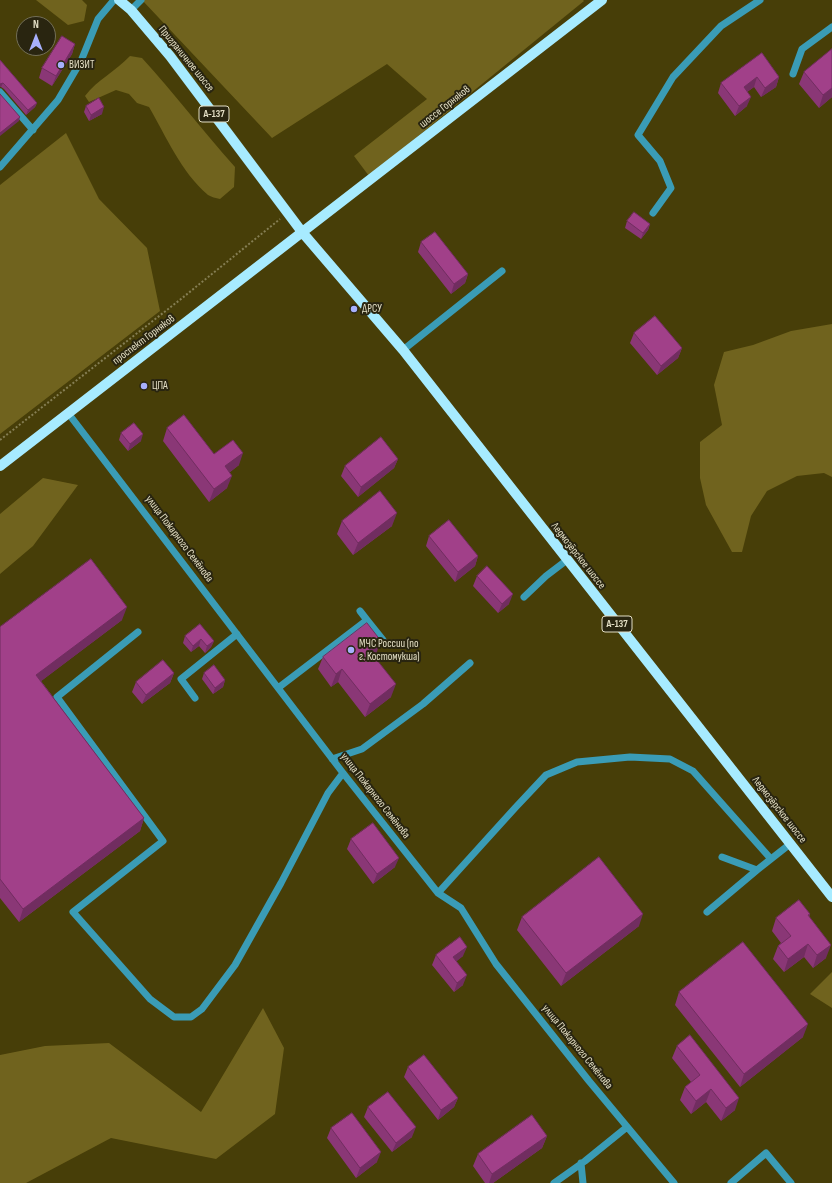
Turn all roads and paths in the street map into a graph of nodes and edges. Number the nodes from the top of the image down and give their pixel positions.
1 (114, 0) edge
2 (120, 0) edge
3 (141, 0) edge
4 (602, 0) edge
5 (760, 0) edge
6 (131, 10) junction
7 (832, 27) edge
8 (793, 74) dead end
9 (0, 92) edge
10 (33, 130) junction
11 (0, 167) edge
12 (288, 213) junction
13 (653, 213) dead end
14 (302, 232) junction
15 (502, 270) dead end
16 (403, 350) junction
17 (68, 413) junction
18 (0, 440) edge
19 (0, 466) edge
20 (566, 560) junction
21 (524, 597) dead end
22 (360, 611) dead end
23 (367, 620) junction
24 (138, 632) dead end
25 (237, 634) junction
26 (383, 640) dead end
27 (470, 663) dead end
28 (278, 688) junction
29 (195, 698) dead end
30 (332, 759) junction
31 (343, 773) junction
32 (790, 844) junction
33 (722, 857) dead end
34 (771, 859) junction
35 (757, 870) junction
36 (438, 893) junction
37 (832, 897) edge
38 (707, 912) dead end
39 (627, 1127) junction
40 (582, 1163) junction
41 (554, 1183) edge
42 (583, 1183) edge
43 (674, 1183) edge
44 (731, 1183) edge
45 (791, 1183) edge

1 - 10 street
2 - 6 main road, Приграничное шоссе / А-137
3 - 6 street
4 - 14 main road, шоссе Горняков
5 - 13 street
6 - 12 main road, Приграничное шоссе / А-137
7 - 8 street
9 - 10 street
10 - 11 street
12 - 14 main road, Приграничное шоссе / А-137
12 - 18 path
14 - 16 main road, Ледмозёрское шоссе / А-137
14 - 17 main road, проспект Горняков
15 - 16 street
16 - 20 main road, Ледмозёрское шоссе / А-137
17 - 19 main road, проспект Горняков
17 - 25 street, улица Пожарного Семёнова
20 - 21 street
20 - 32 main road, Ледмозёрское шоссе / А-137
22 - 23 street
23 - 26 street
23 - 28 street
24 - 31 street
25 - 28 street, улица Пожарного Семёнова
25 - 29 street
27 - 30 street
28 - 30 street, улица Пожарного Семёнова
30 - 31 street, улица Пожарного Семёнова
31 - 36 street, улица Пожарного Семёнова
32 - 34 street
32 - 37 main road, Ледмозёрское шоссе / А-137
33 - 35 street
34 - 35 street
34 - 36 street
35 - 38 street
36 - 39 street, улица Пожарного Семёнова
39 - 40 street
39 - 43 street, улица Пожарного Семёнова
40 - 41 street
40 - 42 street
44 - 45 street

